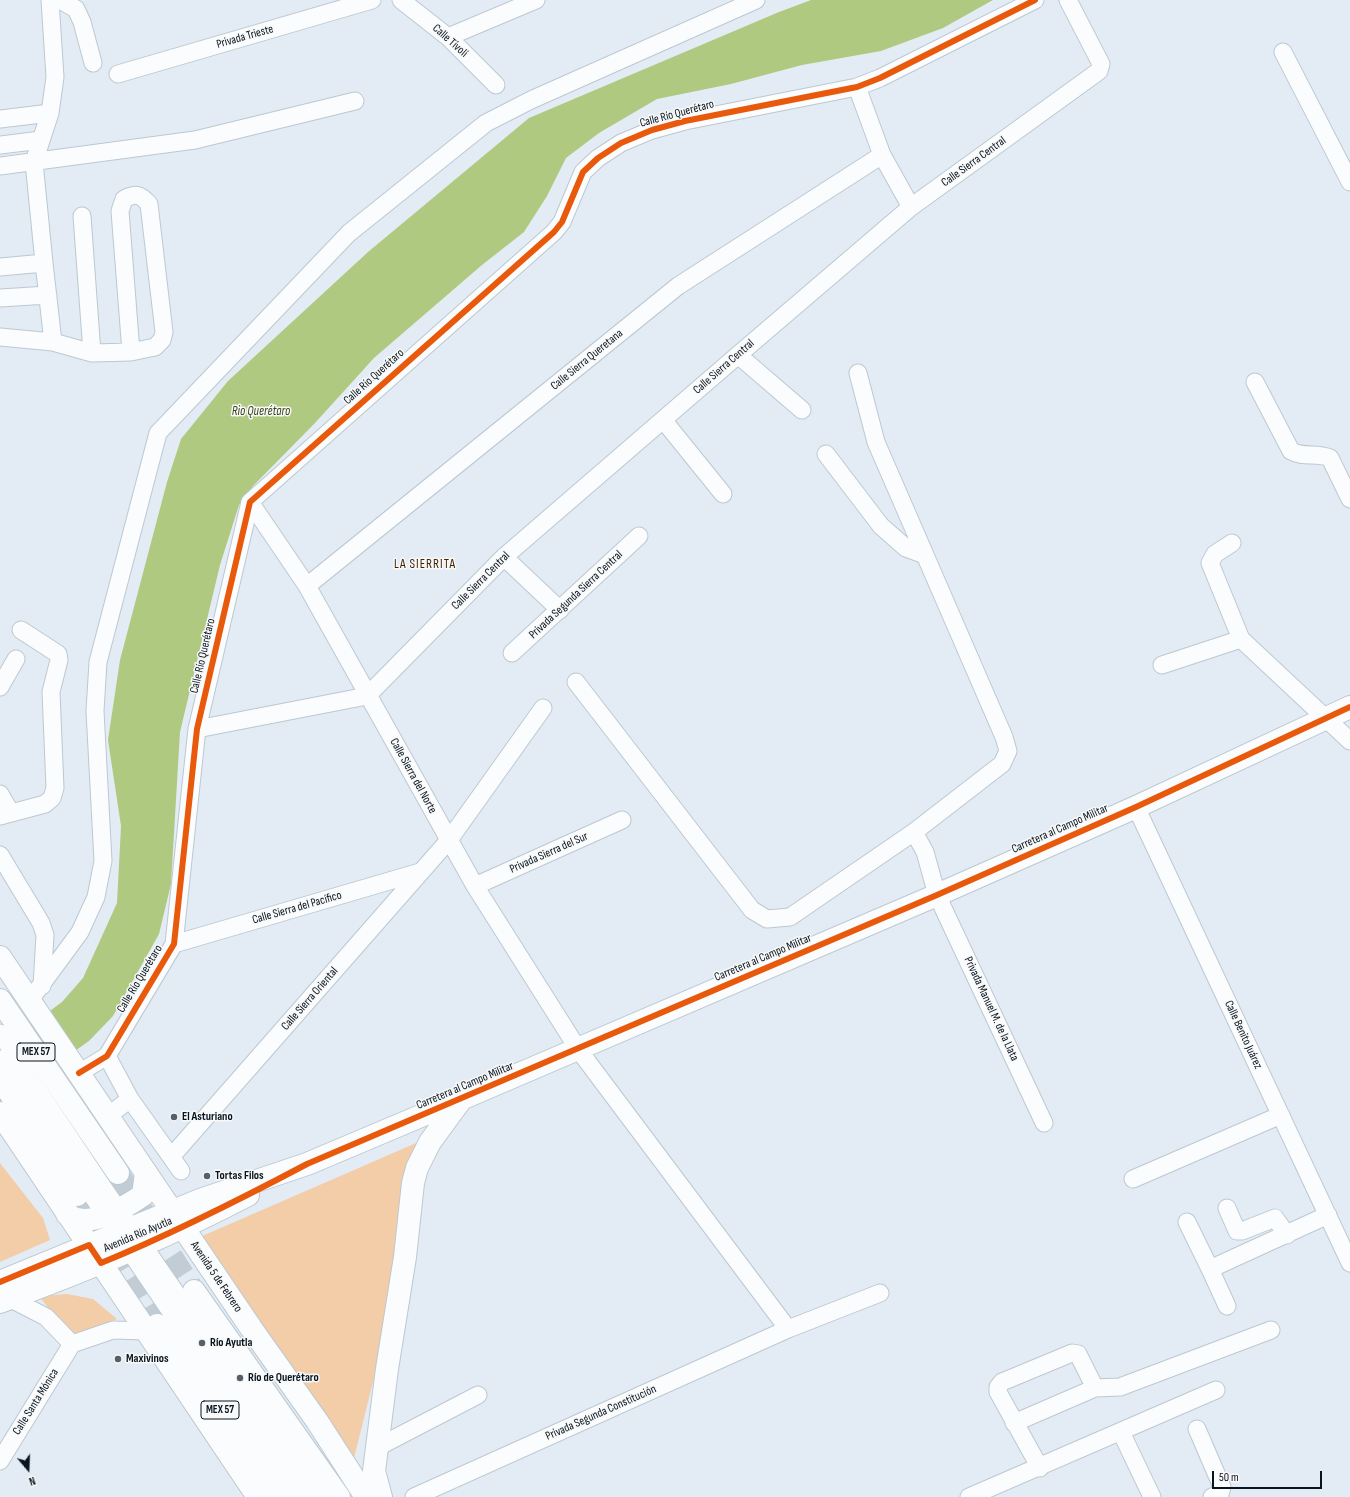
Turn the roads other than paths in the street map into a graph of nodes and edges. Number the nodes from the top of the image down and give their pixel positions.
1 (50, 0) edge
2 (60, 0) edge
3 (372, 0) edge
4 (401, 0) edge
5 (536, 0) edge
6 (756, 0) edge
7 (1035, 0) edge
8 (1068, 0) edge
9 (504, 6) edge
10 (448, 37) junction
11 (1283, 52) dead end
12 (93, 63) dead end
13 (118, 74) dead end
14 (496, 85) dead end
15 (857, 87) junction
16 (355, 101) dead end
17 (50, 113) junction
18 (0, 119) edge
19 (41, 140) junction
20 (0, 145) edge
21 (882, 155) junction
22 (34, 162) junction
23 (0, 166) edge
24 (1350, 182) edge
25 (911, 208) junction
26 (82, 216) dead end
27 (44, 263) junction
28 (0, 267) edge
29 (48, 295) junction
30 (0, 298) edge
31 (0, 337) edge
32 (54, 342) junction
33 (130, 352) junction
34 (92, 353) junction
35 (738, 355) junction
36 (858, 373) dead end
37 (1255, 382) dead end
38 (802, 410) dead end
39 (664, 421) junction
40 (826, 454) dead end
41 (723, 494) dead end
42 (1350, 499) edge
43 (250, 502) junction
44 (639, 536) dead end
45 (1232, 543) dead end
46 (925, 555) junction
47 (504, 557) junction
48 (307, 586) junction
49 (560, 610) junction
50 (22, 630) dead end
51 (1241, 639) junction
52 (512, 653) dead end
53 (16, 659) dead end
54 (1162, 665) dead end
55 (576, 682) dead end
56 (0, 687) edge
57 (367, 696) junction
58 (1350, 707) edge
59 (543, 708) dead end
60 (1326, 718) junction
61 (197, 729) junction
62 (1350, 741) edge
63 (0, 794) edge
64 (1136, 807) junction
65 (6, 815) edge
66 (622, 820) dead end
67 (914, 832) junction
68 (449, 840) junction
69 (0, 855) edge
70 (421, 872) junction
71 (475, 886) junction
72 (937, 895) junction
73 (174, 944) junction
74 (0, 957) edge
75 (0, 1000) edge
76 (37, 1000) junction
77 (0, 1033) edge
78 (578, 1049) junction
79 (106, 1056) junction
80 (0, 1059) edge
81 (76, 1068) junction
82 (0, 1078) edge
83 (130, 1099) junction
84 (461, 1100) junction
85 (0, 1114) edge
86 (1281, 1115) junction
87 (108, 1116) junction
88 (1044, 1123) dead end
89 (171, 1157) junction
90 (181, 1171) dead end
91 (118, 1173) tunnel mouth
92 (146, 1173) junction
93 (1133, 1179) dead end
94 (77, 1195) tunnel mouth
95 (1227, 1208) dead end
96 (112, 1212) junction
97 (67, 1214) junction
98 (1328, 1215) junction
99 (178, 1219) junction
100 (1187, 1222) dead end
101 (1287, 1234) junction
102 (131, 1240) junction
103 (89, 1245) junction
104 (101, 1263) junction
105 (1350, 1263) edge
106 (1210, 1269) junction
107 (194, 1291) tunnel mouth
108 (880, 1293) dead end
109 (3, 1294) edge
110 (1228, 1306) dead end
111 (152, 1328) junction
112 (788, 1329) junction
113 (1270, 1330) dead end
114 (72, 1344) junction
115 (1095, 1388) junction
116 (1216, 1390) dead end
117 (478, 1395) dead end
118 (1014, 1424) junction
119 (1197, 1430) dead end
120 (1121, 1432) junction
121 (376, 1448) junction
122 (0, 1461) edge
123 (1040, 1468) junction
124 (256, 1496) edge
125 (281, 1497) edge
126 (301, 1497) edge
127 (317, 1497) edge
128 (339, 1497) edge
129 (366, 1497) edge
130 (381, 1497) edge
131 (414, 1497) edge
132 (968, 1497) edge
133 (1152, 1497) edge
134 (1212, 1497) edge

1 - 17 street
2 - 12 street
3 - 13 street, Privada Trieste
4 - 10 street, Calle Tívoli
5 - 9 street
6 - 76 street
7 - 15 street, Calle Río Querétaro
8 - 25 street, Calle Sierra Central
9 - 10 street
10 - 14 street, Calle Tívoli
11 - 24 street
15 - 21 street
15 - 43 street, Calle Río Querétaro
16 - 22 street
17 - 18 street
17 - 19 street
19 - 20 street
19 - 22 street
21 - 25 street
21 - 48 street, Calle Sierra Queretana
22 - 23 street
22 - 27 street
25 - 35 street, Calle Sierra Central
26 - 34 street
27 - 28 street
27 - 29 street
29 - 30 street
29 - 32 street
31 - 32 street
32 - 34 street
33 - 33 street
33 - 34 street
35 - 38 street
35 - 39 street, Calle Sierra Central
36 - 46 street
37 - 42 street
39 - 41 street
39 - 47 street, Calle Sierra Central
40 - 46 street
43 - 48 street, Calle Sierra del Norte
43 - 61 street, Calle Río Querétaro
44 - 49 street, Privada Segunda Sierra Central
45 - 51 street
46 - 67 street
47 - 49 street
47 - 57 street, Calle Sierra Central
48 - 57 street, Calle Sierra del Norte
49 - 52 street, Privada Segunda Sierra Central
50 - 65 street
51 - 54 street
51 - 60 street
53 - 56 street
55 - 67 street
57 - 61 street
57 - 68 street, Calle Sierra del Norte
58 - 60 main road, Carretera al Campo Militar
59 - 68 street, Calle Sierra Oriental
60 - 62 street
60 - 64 main road, Carretera al Campo Militar
61 - 73 street, Calle Río Querétaro
63 - 65 street
64 - 72 main road, Carretera al Campo Militar
64 - 86 street, Calle Benito Juárez
66 - 71 street, Privada Sierra del Sur
67 - 72 street, Privada Manuel M. de la Llata
68 - 70 street, Calle Sierra Oriental
68 - 71 street, Calle Sierra del Norte
69 - 76 street
70 - 73 street, Calle Sierra del Pacífico
70 - 89 street, Calle Sierra Oriental
71 - 78 street, Calle Sierra del Norte
72 - 78 main road, Carretera al Campo Militar
72 - 88 street, Privada Manuel M. de la Llata
73 - 79 street, Calle Río Querétaro
74 - 76 main road, Avenida 5 de Febrero
75 - 91 main road, MEX 57
76 - 81 main road, Avenida 5 de Febrero
77 - 96 street
78 - 84 main road, Carretera al Campo Militar
78 - 112 street
79 - 81 street, Calle Río Querétaro
79 - 83 street
80 - 96 street
81 - 87 main road, Avenida 5 de Febrero
82 - 94 main road
83 - 87 street
83 - 89 street
84 - 99 main road, Carretera al Campo Militar
84 - 121 main road
85 - 97 main road
86 - 93 street
86 - 98 street, Calle Benito Juárez
87 - 92 main road, Avenida 5 de Febrero
89 - 90 street
92 - 96 main road
92 - 99 main road, Avenida 5 de Febrero
95 - 101 street
96 - 97 main road
96 - 102 street
97 - 103 main road
98 - 101 street
98 - 105 street, Calle Benito Juárez
99 - 102 main road, Avenida Río Ayutla
99 - 129 main road, Avenida 5 de Febrero
100 - 106 street
101 - 106 street
102 - 103 main road, Avenida Río Ayutla
102 - 104 main road, Avenida Río Ayutla
102 - 126 street
102 - 127 street
103 - 104 main road
103 - 109 main road, Avenida Río Ayutla
104 - 109 main road, Avenida Río Ayutla
104 - 111 main road
106 - 110 street
107 - 128 main road, Avenida 5 de Febrero
108 - 112 street, Privada Segunda Constitución
109 - 114 street
111 - 114 street
111 - 124 main road
111 - 125 main road, MEX 57
112 - 131 street, Privada Segunda Constitución
113 - 115 street
114 - 122 street, Calle Santa Mónica
115 - 118 street
115 - 118 street
116 - 120 street
117 - 121 street
118 - 123 street
119 - 134 street
120 - 123 street
120 - 133 street
121 - 130 main road
123 - 132 street

